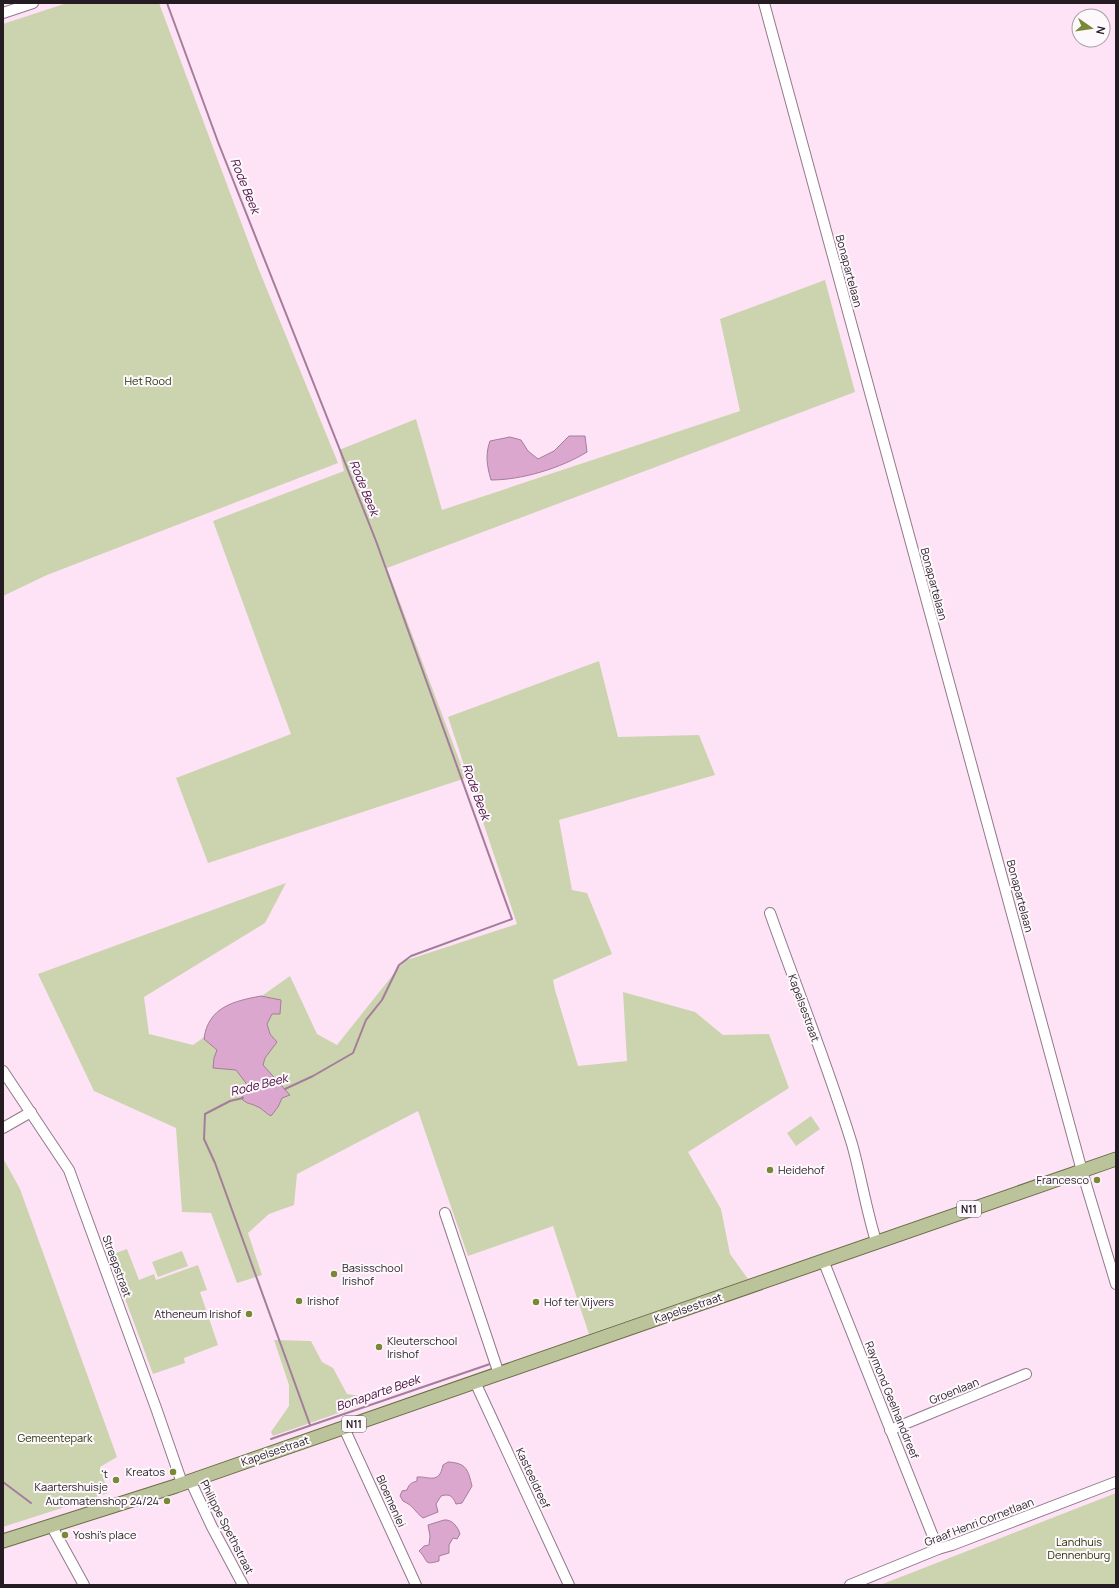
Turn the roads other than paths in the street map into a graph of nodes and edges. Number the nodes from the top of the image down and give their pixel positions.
1 (33, 3) edge
2 (764, 3) edge
3 (3, 13) edge
4 (770, 913) dead end
5 (3, 1071) edge
6 (31, 1112) junction
7 (3, 1128) edge
8 (1116, 1159) edge
9 (1082, 1171) junction
10 (445, 1214) dead end
11 (876, 1241) junction
12 (823, 1260) junction
13 (1116, 1284) edge
14 (499, 1374) junction
15 (1026, 1374) dead end
16 (475, 1382) junction
17 (344, 1428) junction
18 (890, 1430) junction
19 (186, 1482) junction
20 (1116, 1482) edge
21 (51, 1525) junction
22 (3, 1541) edge
23 (938, 1549) junction
24 (84, 1585) edge
25 (243, 1585) edge
26 (416, 1585) edge
27 (569, 1585) edge
28 (850, 1585) edge

1 - 3 street
2 - 9 street, Bonapartelaan
4 - 11 street, Kapelsestraat
5 - 6 street, Streepstraat
6 - 7 street
6 - 19 street, Streepstraat
8 - 9 main road, Kapelsestraat / N11
9 - 11 main road, Kapelsestraat / N11
9 - 13 street, Bonapartelaan
10 - 14 street
11 - 12 main road, Kapelsestraat / N11
12 - 14 main road, Kapelsestraat / N11
12 - 18 street, Raymond Geelhanddreef
14 - 16 main road, Kapelsestraat / N11
15 - 18 street, Groenlaan
16 - 17 main road, Kapelsestraat / N11
16 - 27 street, Kasteeldreef
17 - 19 main road, Kapelsestraat / N11
17 - 26 street, Bloemenlei
18 - 23 street, Raymond Geelhanddreef
19 - 21 main road, Kapelsestraat / N11
19 - 25 street, Philippe Spethstraat
20 - 23 street, Graaf Henri Cornetlaan
21 - 22 main road, N11
21 - 24 street
23 - 28 street, Graaf Henri Cornetlaan

